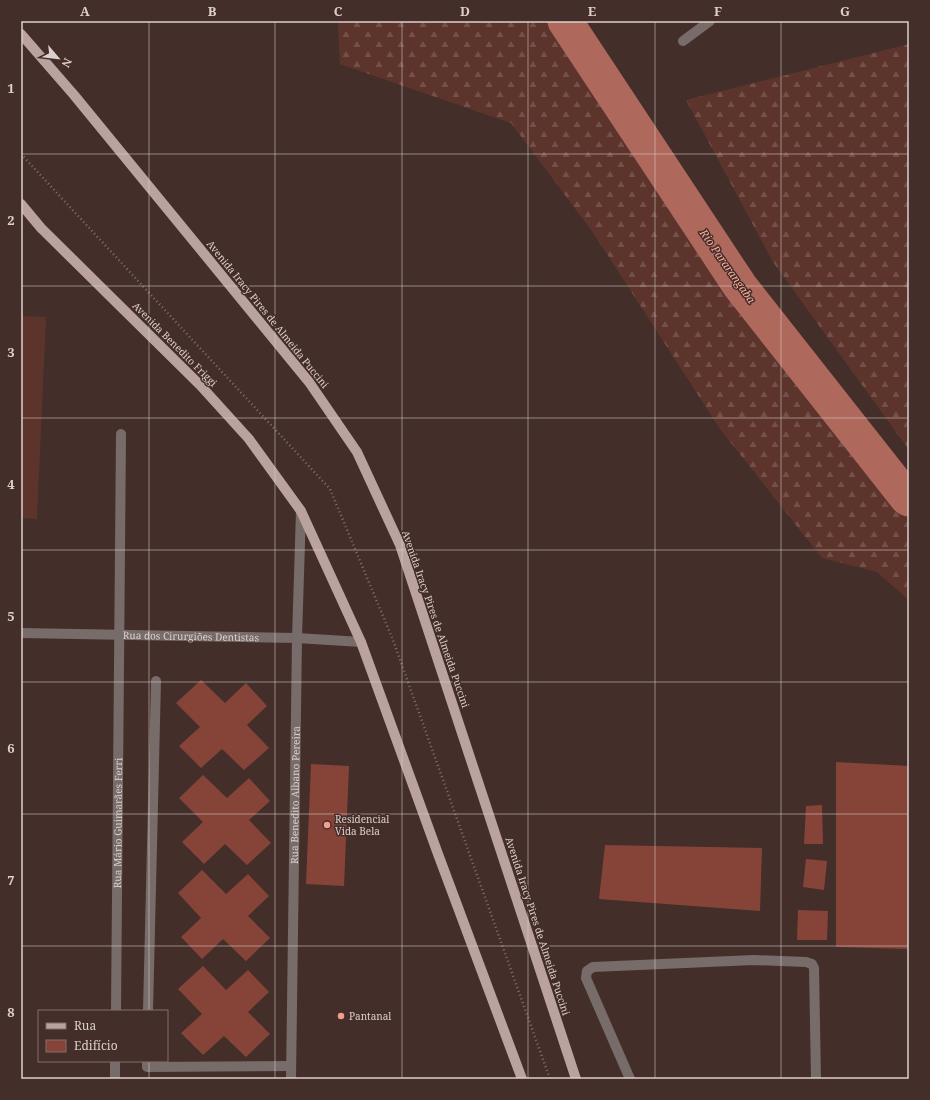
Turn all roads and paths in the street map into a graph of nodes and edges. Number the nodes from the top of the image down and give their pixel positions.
1 (710, 21) edge
2 (21, 34) edge
3 (683, 42) dead end
4 (21, 204) edge
5 (121, 434) dead end
6 (301, 511) junction
7 (21, 633) edge
8 (120, 635) junction
9 (297, 638) junction
10 (362, 642) junction
11 (156, 681) dead end
12 (116, 1010) edge
13 (148, 1010) edge
14 (115, 1062) edge
15 (147, 1062) edge
16 (291, 1066) junction
17 (572, 1068) junction
18 (115, 1079) edge
19 (291, 1079) edge
20 (522, 1079) edge
21 (568, 1079) edge
22 (576, 1079) edge
23 (630, 1079) edge
24 (816, 1079) edge

1 - 3 street
2 - 17 main road, Avenida Iracy Pires de Almeida Puccini
4 - 6 main road, Avenida Benedito Friggi
5 - 8 street, Rua Mário Guimarães Ferri
6 - 9 street, Rua Benedito Albano Pereira
6 - 10 main road
7 - 8 street, Rua dos Cirurgiões Dentistas
8 - 9 street, Rua dos Cirurgiões Dentistas
8 - 12 street, Rua Mário Guimarães Ferri
9 - 10 street, Rua dos Cirurgiões Dentistas
9 - 16 street, Rua Benedito Albano Pereira
10 - 20 main road
11 - 13 street
14 - 18 street
15 - 16 street
16 - 19 street, Rua Benedito Albano Pereira
17 - 21 main road
17 - 22 main road, Avenida Iracy Pires de Almeida Puccini
23 - 24 street

